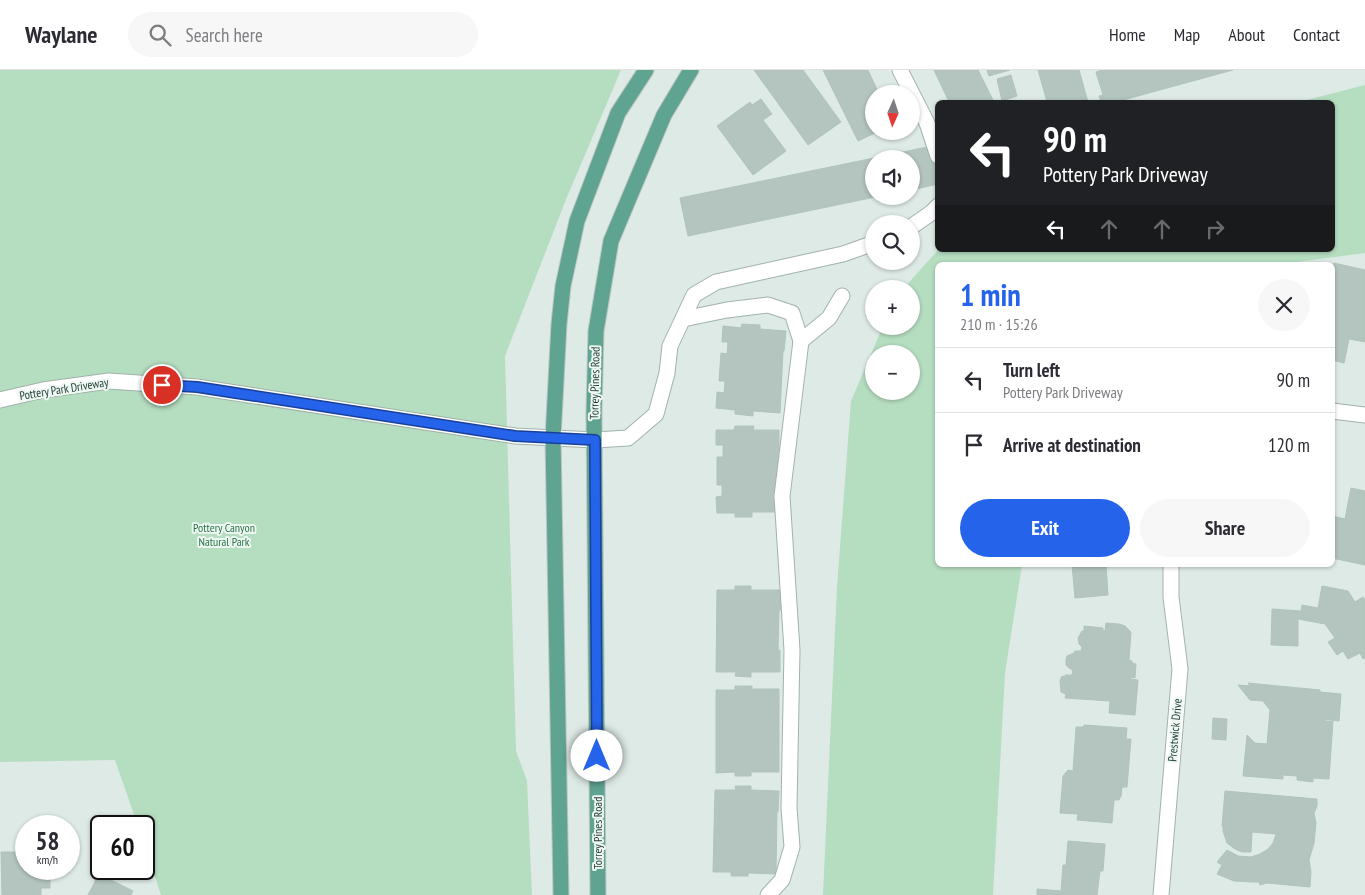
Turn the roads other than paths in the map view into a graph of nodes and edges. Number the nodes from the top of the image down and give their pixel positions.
1 (646, 70) edge
2 (691, 70) edge
3 (900, 70) edge
4 (935, 147) edge
5 (935, 209) edge
6 (920, 221) edge
7 (865, 247) edge
8 (842, 296) dead end
9 (683, 319) junction
10 (801, 341) junction
11 (0, 400) edge
12 (1335, 411) edge
13 (1365, 415) edge
14 (553, 438) junction
15 (595, 440) junction
16 (1172, 567) edge
17 (560, 895) edge
18 (598, 895) edge
19 (768, 895) edge
20 (1161, 895) edge

1 - 14 main road
2 - 15 main road, Torrey Pines Road
3 - 4 street
5 - 6 street
7 - 9 street, Pottery Park Driveway
8 - 10 street
9 - 10 street
9 - 15 street, Pottery Park Driveway
10 - 19 street
11 - 14 street, Pottery Park Driveway
12 - 13 street
14 - 15 street, Pottery Park Driveway
14 - 17 main road
15 - 18 main road, Torrey Pines Road
16 - 20 street, Prestwick Drive

